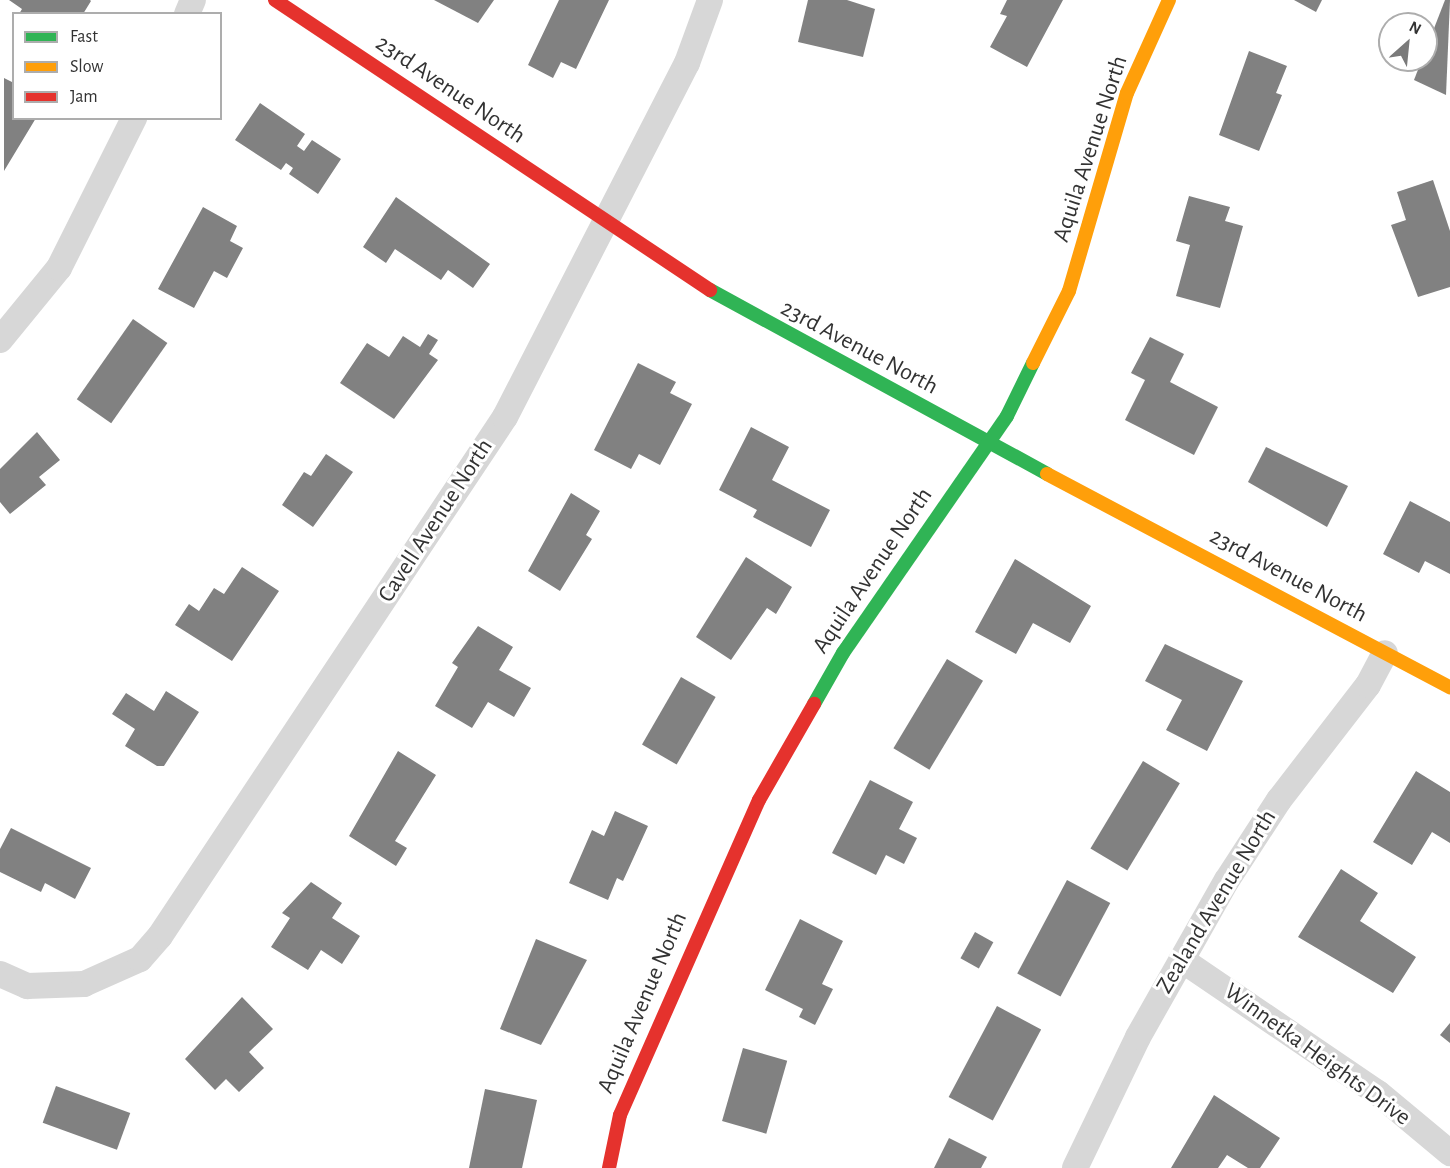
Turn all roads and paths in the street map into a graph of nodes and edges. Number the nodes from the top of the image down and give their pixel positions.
1 (276, 0) edge
2 (710, 0) edge
3 (1169, 0) edge
4 (133, 120) edge
5 (603, 220) junction
6 (0, 340) edge
7 (988, 442) junction
8 (1385, 652) junction
9 (1450, 687) edge
10 (1182, 960) junction
11 (0, 974) edge
12 (1450, 1154) edge
13 (609, 1168) edge
14 (1076, 1168) edge

1 - 5 street, 23rd Avenue North
2 - 5 street, Cavell Avenue North
3 - 7 street, Aquila Avenue North
4 - 6 street
5 - 7 street, 23rd Avenue North
5 - 11 street, Cavell Avenue North
7 - 8 street, 23rd Avenue North
7 - 13 street, Aquila Avenue North
8 - 9 street, 23rd Avenue North
8 - 10 street, Zealand Avenue North
10 - 12 street, Winnetka Heights Drive
10 - 14 street, Zealand Avenue North

